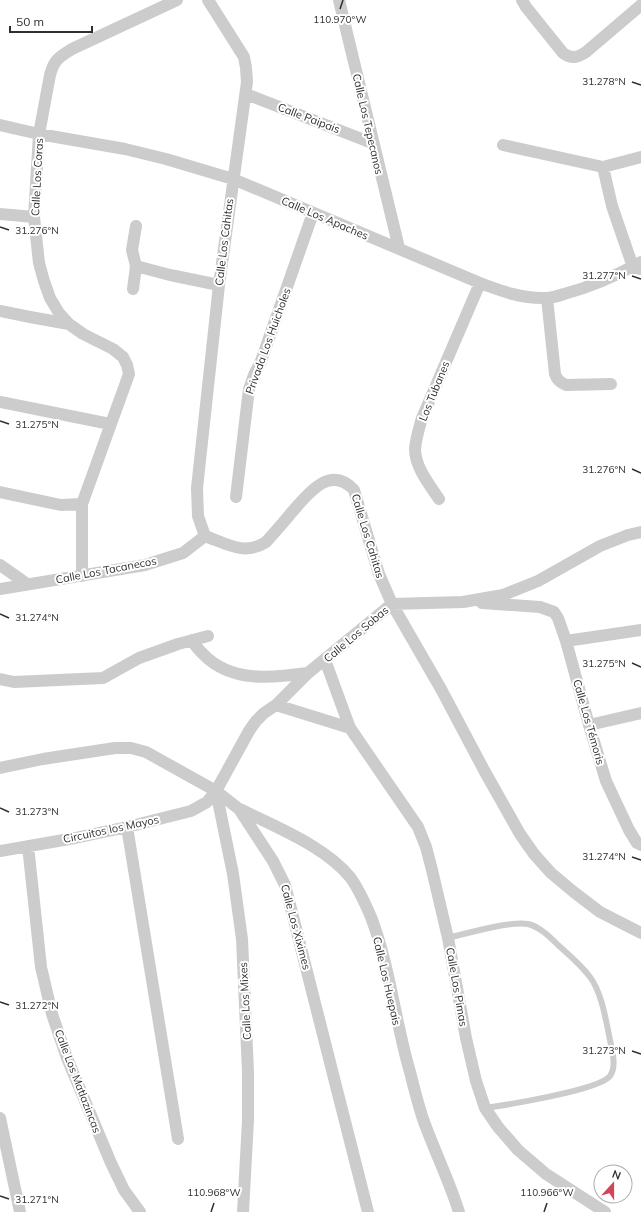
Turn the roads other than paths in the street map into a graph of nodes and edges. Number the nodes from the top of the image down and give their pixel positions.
1 (178, 0) edge
2 (208, 0) edge
3 (339, 0) edge
4 (522, 0) edge
5 (639, 9) edge
6 (246, 94) junction
7 (0, 125) edge
8 (39, 134) junction
9 (372, 143) junction
10 (503, 144) dead end
11 (641, 157) edge
12 (603, 167) junction
13 (233, 179) junction
14 (313, 213) junction
15 (0, 214) edge
16 (34, 217) junction
17 (136, 226) dead end
18 (399, 248) junction
19 (136, 266) junction
20 (638, 266) edge
21 (480, 283) junction
22 (219, 285) junction
23 (133, 289) dead end
24 (547, 298) junction
25 (0, 311) edge
26 (69, 324) junction
27 (611, 384) dead end
28 (0, 402) edge
29 (110, 424) junction
30 (0, 492) edge
31 (236, 497) dead end
32 (439, 499) dead end
33 (82, 504) junction
34 (641, 532) edge
35 (206, 536) junction
36 (0, 564) edge
37 (82, 576) junction
38 (27, 584) junction
39 (0, 588) edge
40 (463, 602) junction
41 (392, 604) junction
42 (641, 630) edge
43 (208, 636) dead end
44 (192, 640) junction
45 (566, 641) junction
46 (325, 660) junction
47 (308, 673) junction
48 (0, 679) edge
49 (276, 705) junction
50 (641, 713) edge
51 (589, 725) junction
52 (350, 728) junction
53 (0, 768) edge
54 (216, 791) junction
55 (239, 809) junction
56 (127, 828) junction
57 (641, 845) edge
58 (28, 846) junction
59 (0, 851) edge
60 (641, 933) edge
61 (448, 938) junction
62 (485, 1108) junction
63 (0, 1118) edge
64 (178, 1139) dead end
65 (20, 1212) edge
66 (140, 1212) edge
67 (243, 1212) edge
68 (368, 1212) edge
69 (459, 1212) edge
70 (605, 1212) edge

1 - 8 street, Calle Los Coras
2 - 6 street, Calle Los Cahitas
3 - 9 street, Calle Los Tepecanos
4 - 5 street
6 - 9 street, Calle Paipais
6 - 13 street, Calle Los Cahitas
7 - 8 street, Calle Los Apaches
8 - 13 street, Calle Los Apaches
8 - 16 street, Calle Los Coras
9 - 18 street, Calle Los Tepecanos
10 - 12 street
11 - 12 street
12 - 20 street
13 - 14 street, Calle Los Apaches
13 - 22 street, Calle Los Cahitas
14 - 18 street, Calle Los Apaches
14 - 31 street, Privada Los Huicholes
15 - 16 street
16 - 26 street, Calle Los Coras
17 - 19 street
18 - 21 street, Calle Los Apaches
19 - 22 street
19 - 23 street
20 - 24 street, Calle Los Apaches
21 - 24 street, Calle Los Apaches
21 - 32 street, Los Tubanes
22 - 35 street, Calle Los Cahitas
24 - 27 street
25 - 26 street
26 - 29 street, Calle Los Coras
28 - 29 street
29 - 33 street, Calle Los Coras
30 - 33 street
33 - 37 street, Calle Los Coras
34 - 40 street, Calle Los Sobas
35 - 37 street, Calle Los Tacanecos
35 - 41 street, Calle Los Cahitas
36 - 38 street
37 - 38 street, Calle Los Tacanecos
38 - 39 street, Calle Los Tacanecos
40 - 41 street, Calle Los Sobas
40 - 45 street, Calle Los Témoris
41 - 46 street, Calle Los Sobas
41 - 60 street, Calle Los Cahitas
42 - 45 street
43 - 44 street
44 - 47 street
44 - 48 street
45 - 51 street, Calle Los Témoris
46 - 47 street, Calle Los Sobas
46 - 52 street, Calle Los Pimas
47 - 49 street, Calle Los Sobas
49 - 52 street
49 - 54 street, Calle Los Sobas
50 - 51 street
51 - 57 street, Calle Los Témoris
52 - 61 street, Calle Los Pimas
53 - 54 street, Calle Los Xiximes
54 - 55 street, Calle Los Xiximes
54 - 56 street, Circuitos los Mayos
54 - 67 street, Calle Los Mixes
55 - 68 street, Calle Los Xiximes
55 - 69 street, Calle Los Huepais
56 - 58 street, Circuitos los Mayos
56 - 64 street
58 - 59 street, Circuitos los Mayos
58 - 66 street, Calle Los Matlazincas
61 - 62 street, Calle Los Pimas
61 - 62 lane
62 - 70 street, Calle Los Pimas
63 - 65 street

